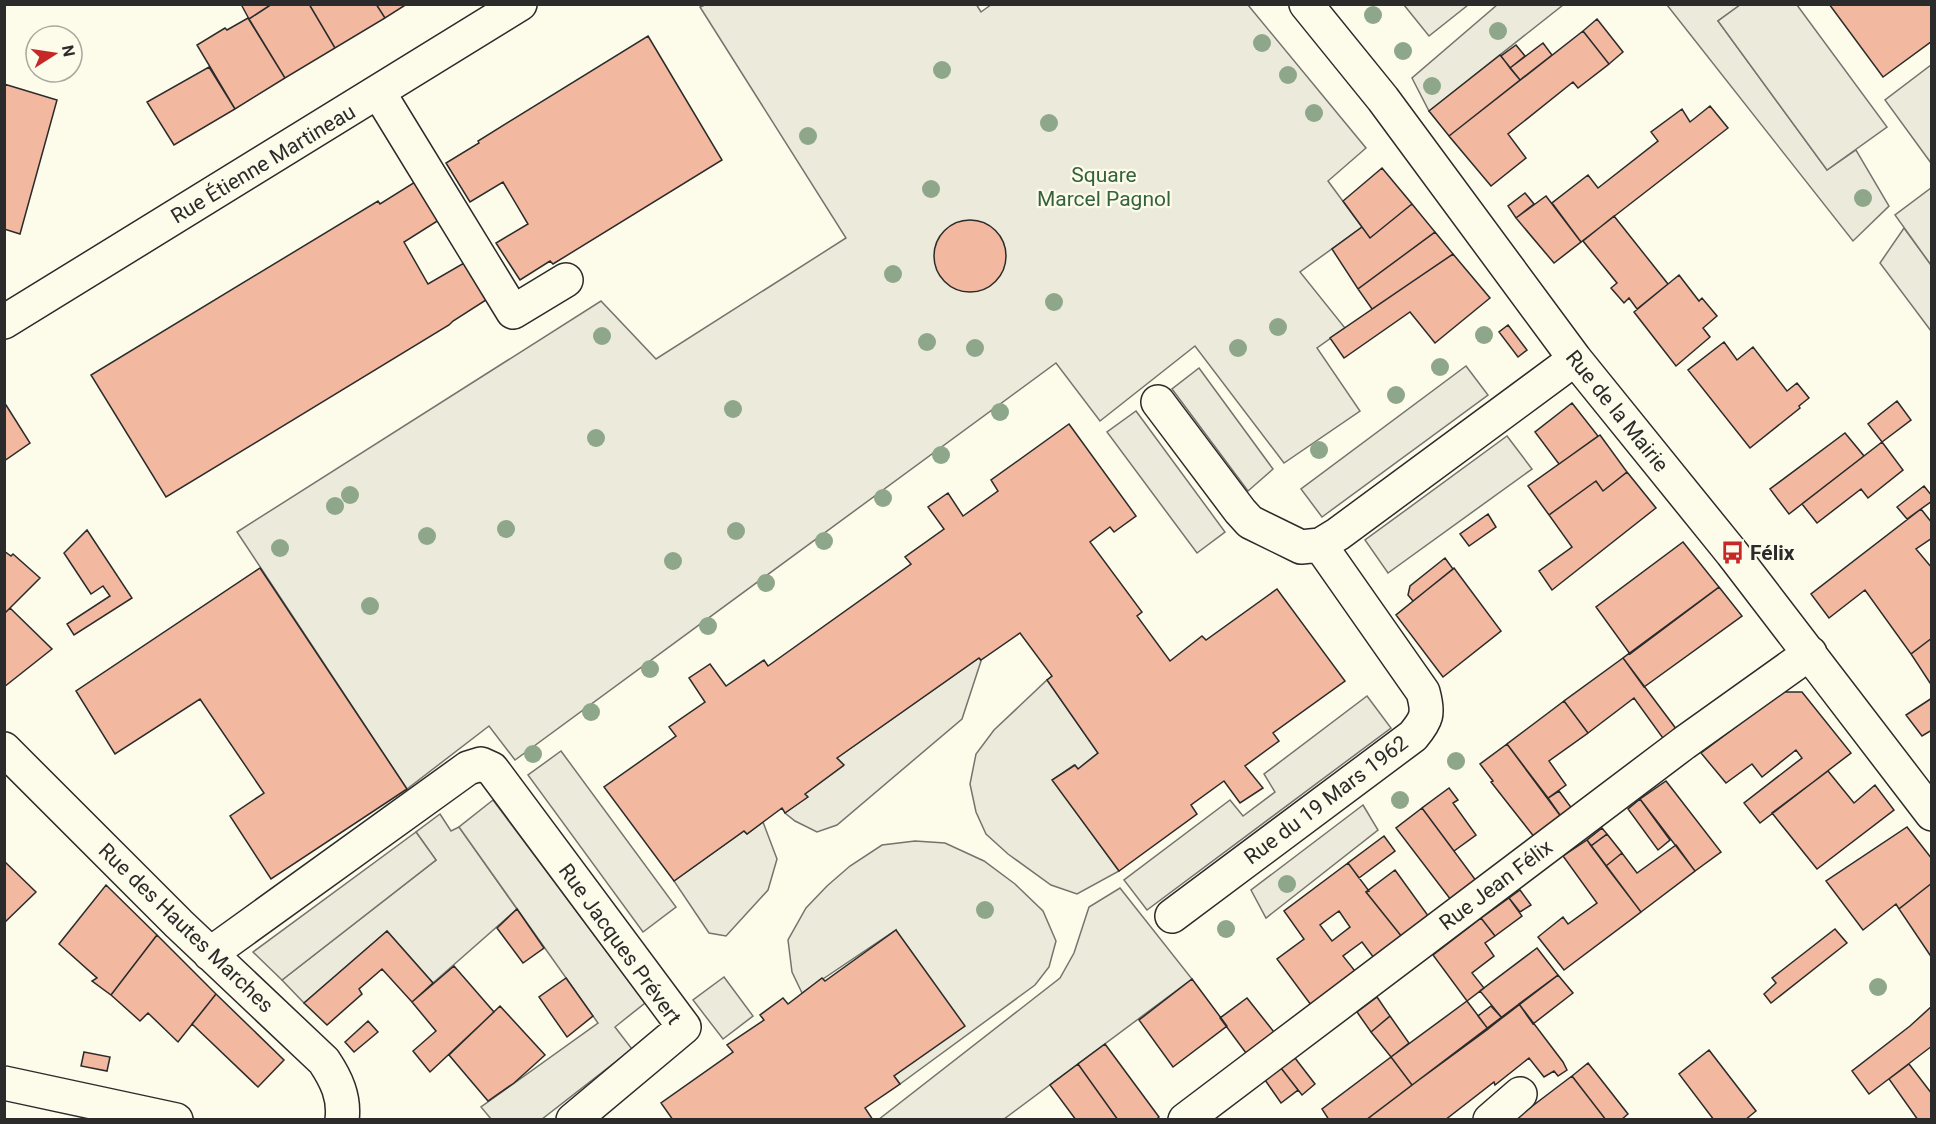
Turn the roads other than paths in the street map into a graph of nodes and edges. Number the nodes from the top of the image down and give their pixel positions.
1 (520, 4) edge
2 (1306, 4) edge
3 (379, 93) junction
4 (566, 280) dead end
5 (4, 322) edge
6 (1575, 359) junction
7 (1158, 402) dead end
8 (1320, 544) junction
9 (1810, 653) junction
10 (4, 749) edge
11 (1932, 814) edge
12 (1172, 916) dead end
13 (210, 954) junction
14 (4, 1083) edge
15 (1520, 1094) dead end
16 (176, 1119) edge
17 (342, 1119) edge
18 (573, 1119) edge
19 (1185, 1119) edge
20 (1490, 1119) edge

1 - 3 street, Rue Étienne Martineau
2 - 6 street, Rue de la Mairie
3 - 4 street
3 - 5 street, Rue Étienne Martineau
6 - 8 street
6 - 9 street, Rue de la Mairie
7 - 8 street
8 - 12 street, Rue du 19 Mars 1962
9 - 11 street, Rue de la Mairie
9 - 19 street, Rue Jean Félix
10 - 13 street, Rue des Hautes Marches
13 - 17 street, Rue des Hautes Marches
13 - 18 street, Rue Jacques Prévert
14 - 16 street
15 - 20 street

